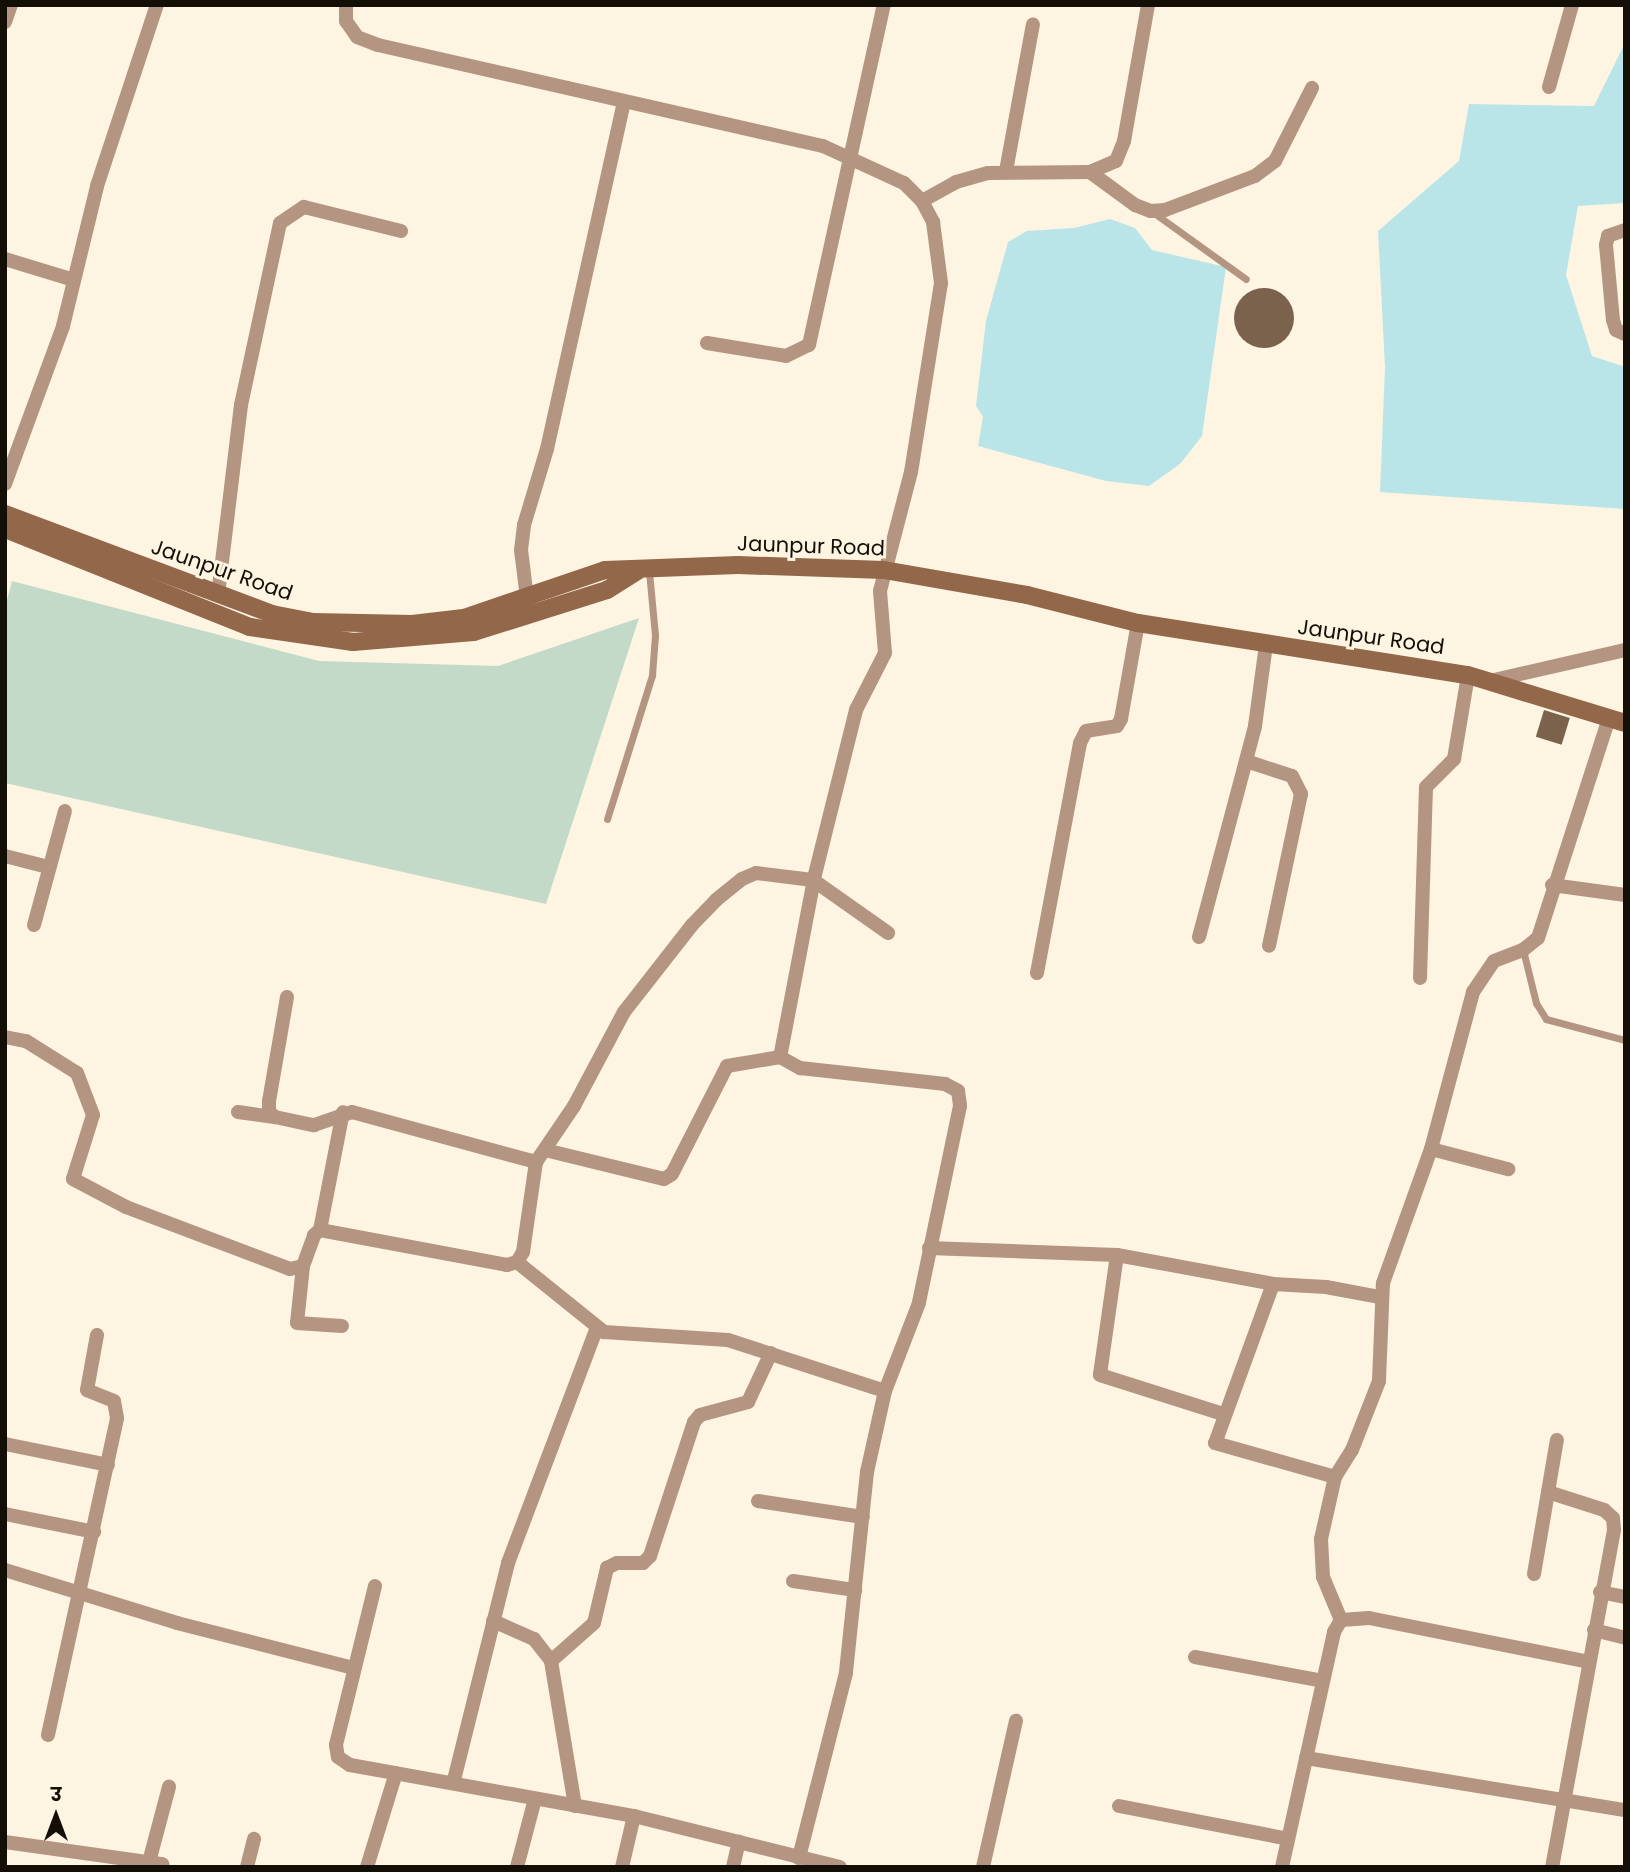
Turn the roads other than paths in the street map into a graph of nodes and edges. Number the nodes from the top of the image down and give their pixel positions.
1 (11, 5) edge
2 (157, 5) edge
3 (346, 5) edge
4 (884, 5) edge
5 (1148, 5) edge
6 (1572, 5) edge
7 (5, 22) edge
8 (1033, 24) dead end
9 (1549, 87) dead end
10 (1312, 88) dead end
11 (624, 103) junction
12 (852, 159) junction
13 (1006, 171) junction
14 (1090, 172) junction
15 (922, 201) junction
16 (1151, 211) junction
17 (1625, 230) edge
18 (401, 231) dead end
19 (5, 259) edge
20 (1245, 279) dead end
21 (74, 280) junction
22 (1625, 334) edge
23 (707, 343) dead end
24 (5, 484) edge
25 (5, 514) edge
26 (5, 530) edge
27 (884, 570) junction
28 (643, 571) junction
29 (218, 595) junction
30 (528, 607) junction
31 (1138, 623) junction
32 (1266, 645) junction
33 (1625, 650) edge
34 (1468, 675) junction
35 (1494, 680) junction
36 (1617, 720) edge
37 (1246, 761) junction
38 (65, 811) dead end
39 (607, 819) dead end
40 (5, 856) edge
41 (48, 867) junction
42 (813, 880) junction
43 (1552, 885) junction
44 (1625, 895) edge
45 (34, 925) dead end
46 (888, 933) dead end
47 (1199, 937) dead end
48 (1269, 946) dead end
49 (1523, 950) junction
50 (1037, 973) dead end
51 (1420, 978) dead end
52 (287, 997) dead end
53 (5, 1037) edge
54 (1625, 1040) edge
55 (780, 1057) junction
56 (238, 1112) dead end
57 (343, 1112) junction
58 (275, 1117) junction
59 (1432, 1149) junction
60 (545, 1150) junction
61 (536, 1163) junction
62 (1508, 1169) dead end
63 (320, 1230) junction
64 (929, 1248) junction
65 (1117, 1255) junction
66 (517, 1262) junction
67 (303, 1266) junction
68 (1273, 1284) junction
69 (1380, 1297) junction
70 (342, 1326) dead end
71 (597, 1327) junction
72 (97, 1335) dead end
73 (771, 1353) junction
74 (885, 1391) junction
75 (1223, 1414) junction
76 (1557, 1440) dead end
77 (5, 1444) edge
78 (108, 1465) junction
79 (1335, 1477) junction
80 (1548, 1492) junction
81 (758, 1501) dead end
82 (5, 1514) edge
83 (863, 1517) junction
84 (94, 1532) junction
85 (5, 1570) edge
86 (1534, 1574) dead end
87 (793, 1581) dead end
88 (375, 1586) dead end
89 (855, 1590) junction
90 (1600, 1591) junction
91 (81, 1593) junction
92 (1625, 1597) edge
93 (1341, 1619) junction
94 (493, 1621) junction
95 (1594, 1630) junction
96 (1625, 1638) edge
97 (1195, 1657) dead end
98 (551, 1661) junction
99 (1589, 1662) junction
100 (353, 1668) junction
101 (1323, 1681) junction
102 (1016, 1721) dead end
103 (48, 1735) dead end
104 (1306, 1758) junction
105 (396, 1773) junction
106 (454, 1780) junction
107 (169, 1787) dead end
108 (535, 1799) junction
109 (1565, 1801) junction
110 (575, 1806) junction
111 (1119, 1806) dead end
112 (1625, 1810) edge
113 (634, 1816) junction
114 (254, 1839) dead end
115 (1288, 1839) junction
116 (5, 1842) edge
117 (739, 1842) junction
118 (799, 1858) junction
119 (103, 1862) edge
120 (247, 1867) edge
121 (367, 1867) edge
122 (517, 1867) edge
123 (622, 1867) edge
124 (733, 1867) edge
125 (840, 1867) edge
126 (983, 1867) edge
127 (1282, 1867) edge
128 (1552, 1867) edge

1 - 7 street
2 - 21 street
3 - 11 street
4 - 12 street
5 - 14 street
6 - 9 street
8 - 13 street
10 - 16 street
11 - 12 street
11 - 30 street
12 - 15 street
12 - 23 street
13 - 14 street
13 - 15 street
14 - 16 street
15 - 27 street
16 - 20 lane
17 - 22 street
18 - 29 street
19 - 21 street
21 - 24 street
25 - 29 street, Jaunpur Road
26 - 30 street
27 - 28 street, Jaunpur Road
27 - 31 street, Jaunpur Road
27 - 42 street
28 - 30 street
28 - 39 lane
29 - 30 street, Jaunpur Road
31 - 32 street, Jaunpur Road
31 - 50 street
32 - 34 street, Jaunpur Road
32 - 37 street
33 - 35 street
34 - 35 street, Jaunpur Road
34 - 51 street
35 - 36 street, Jaunpur Road
36 - 43 street
37 - 47 street
37 - 48 street
38 - 41 street
40 - 41 street
41 - 45 street
42 - 46 street
42 - 55 street
42 - 60 street
43 - 44 street
43 - 49 street
49 - 54 lane
49 - 59 street
52 - 58 street
53 - 67 street
55 - 60 street
55 - 64 street
56 - 58 street
57 - 58 street
57 - 61 street
57 - 63 street
59 - 62 street
59 - 69 street
60 - 61 street
61 - 66 street
63 - 66 street
63 - 67 street
64 - 65 street
64 - 74 street
65 - 68 street
65 - 75 street
66 - 71 street
67 - 70 street
68 - 69 street
68 - 75 street
69 - 79 street
71 - 73 street
71 - 94 street
72 - 78 street
73 - 74 street
73 - 98 street
74 - 83 street
75 - 79 street
76 - 80 street
77 - 78 street
78 - 84 street
79 - 93 street
80 - 86 street
80 - 90 street
81 - 83 street
82 - 84 street
83 - 89 street
84 - 91 street
85 - 91 street
87 - 89 street
88 - 100 street
89 - 118 street
90 - 92 street
90 - 95 street
91 - 100 street
91 - 103 street
93 - 99 street
93 - 101 street
94 - 98 street
94 - 106 street
95 - 96 street
95 - 99 street
97 - 101 street
98 - 110 street
99 - 109 street
100 - 105 street
101 - 104 street
102 - 126 street
104 - 109 street
104 - 115 street
105 - 106 street
105 - 121 street
106 - 108 street
107 - 119 street
108 - 110 street
108 - 122 street
109 - 112 street
109 - 128 street
110 - 113 street
111 - 115 street
113 - 117 street
113 - 123 street
114 - 120 street
115 - 127 street
116 - 119 street
117 - 118 street
117 - 124 street
118 - 125 street

